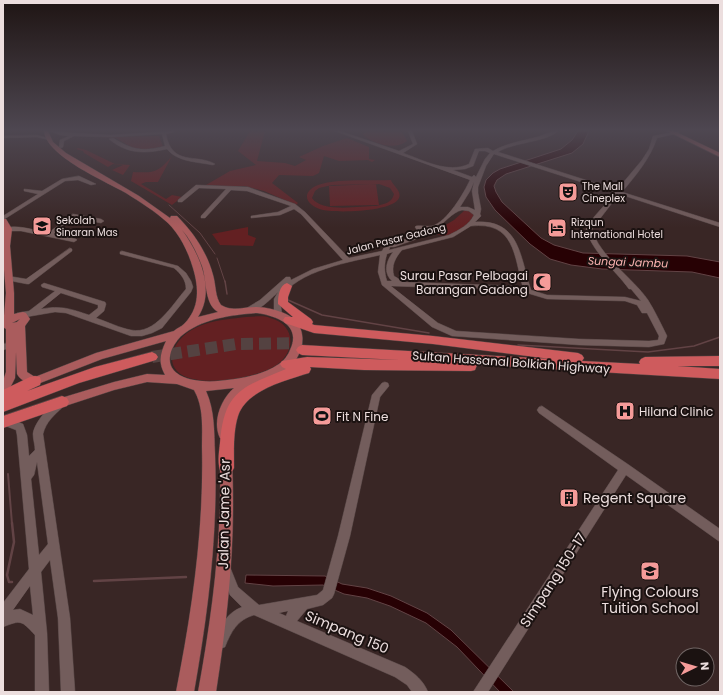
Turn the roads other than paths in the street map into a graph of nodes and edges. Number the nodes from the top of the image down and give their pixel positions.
1 (79, 163) edge
2 (86, 163) edge
3 (430, 163) edge
4 (473, 163) edge
5 (479, 163) edge
6 (484, 163) edge
7 (489, 163) edge
8 (526, 163) edge
9 (641, 163) edge
10 (443, 168) junction
11 (482, 170) junction
12 (474, 179) junction
13 (93, 184) dead end
14 (230, 188) junction
15 (26, 190) dead end
16 (617, 192) junction
17 (42, 193) junction
18 (180, 201) dead end
19 (296, 207) junction
20 (456, 210) junction
21 (477, 214) junction
22 (203, 217) dead end
23 (253, 217) dead end
24 (3, 220) edge
25 (100, 221) dead end
26 (468, 225) junction
27 (490, 225) junction
28 (720, 225) edge
29 (433, 228) junction
30 (8, 229) junction
31 (49, 235) junction
32 (442, 238) junction
33 (74, 240) dead end
34 (401, 248) junction
35 (70, 250) dead end
36 (386, 250) junction
37 (122, 253) dead end
38 (364, 257) junction
39 (346, 259) junction
40 (381, 268) junction
41 (521, 272) junction
42 (8, 278) junction
43 (384, 283) junction
44 (629, 283) junction
45 (44, 285) dead end
46 (405, 285) junction
47 (287, 286) junction
48 (61, 290) junction
49 (528, 291) junction
50 (555, 297) junction
51 (625, 299) junction
52 (44, 311) junction
53 (248, 311) junction
54 (230, 312) junction
55 (32, 313) junction
56 (278, 313) junction
57 (91, 318) junction
58 (289, 320) junction
59 (17, 321) junction
60 (654, 321) junction
61 (187, 326) junction
62 (352, 333) junction
63 (178, 334) junction
64 (12, 345) edge
65 (578, 358) junction
66 (720, 361) edge
67 (560, 364) junction
68 (364, 365) junction
69 (284, 366) junction
70 (642, 366) junction
71 (720, 367) edge
72 (720, 374) edge
73 (177, 380) junction
74 (720, 380) edge
75 (35, 381) junction
76 (197, 386) junction
77 (385, 386) dead end
78 (3, 391) edge
79 (3, 396) edge
80 (62, 402) junction
81 (3, 406) edge
82 (542, 410) dead end
83 (3, 419) edge
84 (40, 452) junction
85 (226, 468) junction
86 (625, 468) junction
87 (27, 481) junction
88 (720, 536) edge
89 (54, 545) junction
90 (224, 560) junction
91 (35, 569) junction
92 (303, 604) junction
93 (257, 610) junction
94 (3, 613) edge
95 (3, 621) edge
96 (289, 624) junction
97 (41, 633) junction
98 (212, 664) junction
99 (484, 687) edge
100 (42, 692) edge
101 (68, 692) edge
102 (186, 692) edge
103 (207, 692) edge
104 (421, 692) edge

1 - 61 main road
2 - 54 main road
3 - 10 street
4 - 10 street
5 - 12 street, Jalan Pasar Gadong
6 - 11 street
7 - 11 street
8 - 16 street
9 - 16 street
10 - 12 street
11 - 21 street
12 - 20 street, Jalan Pasar Gadong
13 - 17 street
14 - 18 street
14 - 19 street
14 - 22 street
15 - 17 street
16 - 28 street
16 - 44 street
17 - 24 street
19 - 23 street
19 - 39 street
20 - 21 street
20 - 29 street, Jalan Pasar Gadong
21 - 26 street, Jalan Pasar Gadong
21 - 27 street
24 - 30 main road
25 - 31 street
26 - 27 street
26 - 32 street, Jalan Pasar Gadong
27 - 41 street
29 - 32 street
29 - 36 street, Jalan Pasar Gadong
30 - 31 street
30 - 42 main road
31 - 33 street
32 - 34 street, Jalan Pasar Gadong
34 - 36 street, Jalan Pasar Gadong
34 - 46 street
35 - 42 street
36 - 38 street, Jalan Pasar Gadong
36 - 39 street, Jalan Pasar Gadong
36 - 40 street
37 - 57 street
38 - 39 street, Jalan Pasar Gadong
38 - 40 street
39 - 47 street, Jalan Pasar Gadong
39 - 53 street, Jalan Pasar Gadong
40 - 43 street
41 - 49 street
41 - 50 street
42 - 59 main road
43 - 46 street
43 - 60 street
44 - 51 street
44 - 60 street
45 - 48 street
46 - 49 street
47 - 56 street, Jalan Pasar Gadong
47 - 62 highway
48 - 55 street
48 - 57 street
49 - 50 street
50 - 51 street
51 - 60 street
52 - 55 street
52 - 57 street
52 - 59 street
53 - 54 main road
53 - 56 main road
54 - 61 main road
55 - 59 street
56 - 58 main road
58 - 62 highway
58 - 69 main road
59 - 64 main road
61 - 63 main road
62 - 65 highway
63 - 73 main road
63 - 75 main road
64 - 75 main road
64 - 78 main road
65 - 67 highway, Sultan Hassanal Bolkiah Highway
65 - 70 highway, Sultan Hassanal Bolkiah Highway
66 - 70 highway
67 - 68 highway
67 - 70 highway, Sultan Hassanal Bolkiah Highway
68 - 69 highway
68 - 85 highway
69 - 76 main road
69 - 85 main road, Jalan Jame 'Asr
70 - 71 highway, Sultan Hassanal Bolkiah Highway
70 - 72 highway, Sultan Hassanal Bolkiah Highway
70 - 74 highway
73 - 76 main road
73 - 80 main road
75 - 79 highway
76 - 102 main road, Jalan Jame 'Asr
77 - 92 street
80 - 83 highway
80 - 84 street
81 - 83 highway
82 - 86 street
83 - 87 street
84 - 87 street
84 - 89 street
85 - 90 main road, Jalan Jame 'Asr
86 - 88 street
86 - 99 street, Simpang 150-17
87 - 91 street
89 - 91 street
89 - 101 street
90 - 93 street, Simpang 150
90 - 98 main road, Jalan Jame 'Asr
91 - 94 street
91 - 97 street
92 - 93 street
92 - 96 street
93 - 96 street, Simpang 150
93 - 98 street
95 - 97 street
96 - 104 street, Simpang 150
97 - 100 street
98 - 103 main road, Jalan Jame 'Asr

